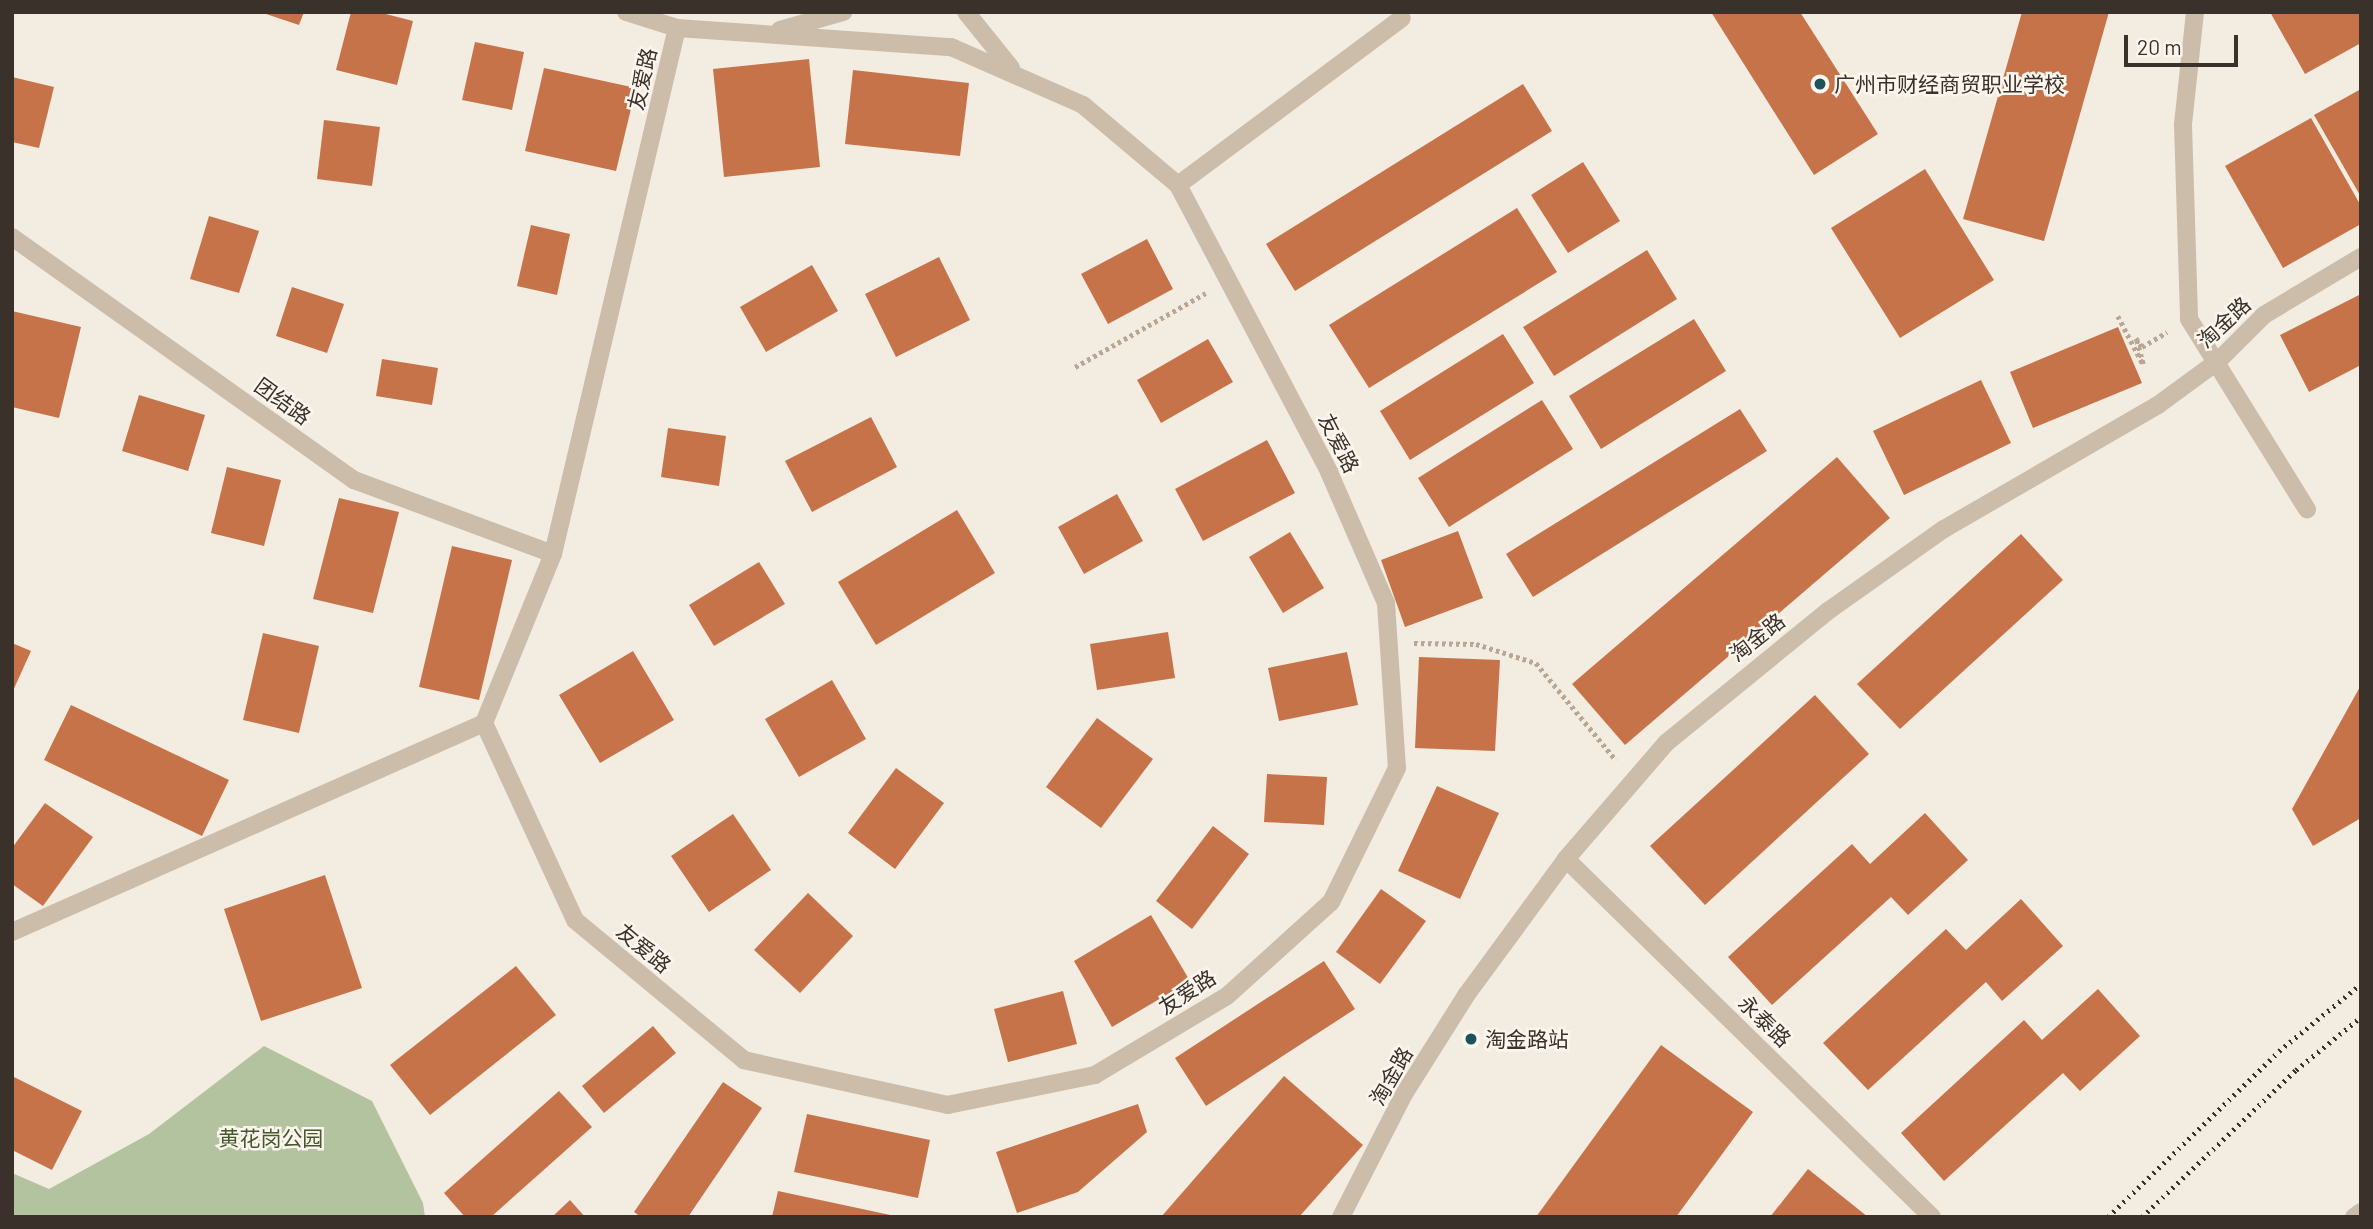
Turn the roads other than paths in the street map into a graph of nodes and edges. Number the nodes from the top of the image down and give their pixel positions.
1 (626, 12) edge
2 (843, 12) edge
3 (966, 12) edge
4 (2195, 12) edge
5 (1402, 18) dead end
6 (677, 28) junction
7 (763, 34) junction
8 (1024, 79) junction
9 (1178, 185) junction
10 (12, 237) edge
11 (2361, 257) edge
12 (2218, 361) junction
13 (2307, 509) dead end
14 (553, 554) junction
15 (484, 723) junction
16 (1566, 859) junction
17 (12, 932) edge
18 (2361, 1212) edge
19 (1341, 1217) edge
20 (1932, 1217) edge
21 (2354, 1217) edge

1 - 6 street
2 - 7 street
3 - 8 street
4 - 12 street
5 - 9 street
6 - 7 street, 友爱路
6 - 14 street, 友爱路
7 - 8 street, 友爱路
8 - 9 street, 友爱路
9 - 15 street, 友爱路
10 - 14 street, 团结路
11 - 12 street, 淘金路
12 - 13 street
12 - 16 street, 淘金路
14 - 15 street, 友爱路
15 - 17 street
16 - 19 street, 淘金路
16 - 20 street, 永泰路
18 - 21 street

